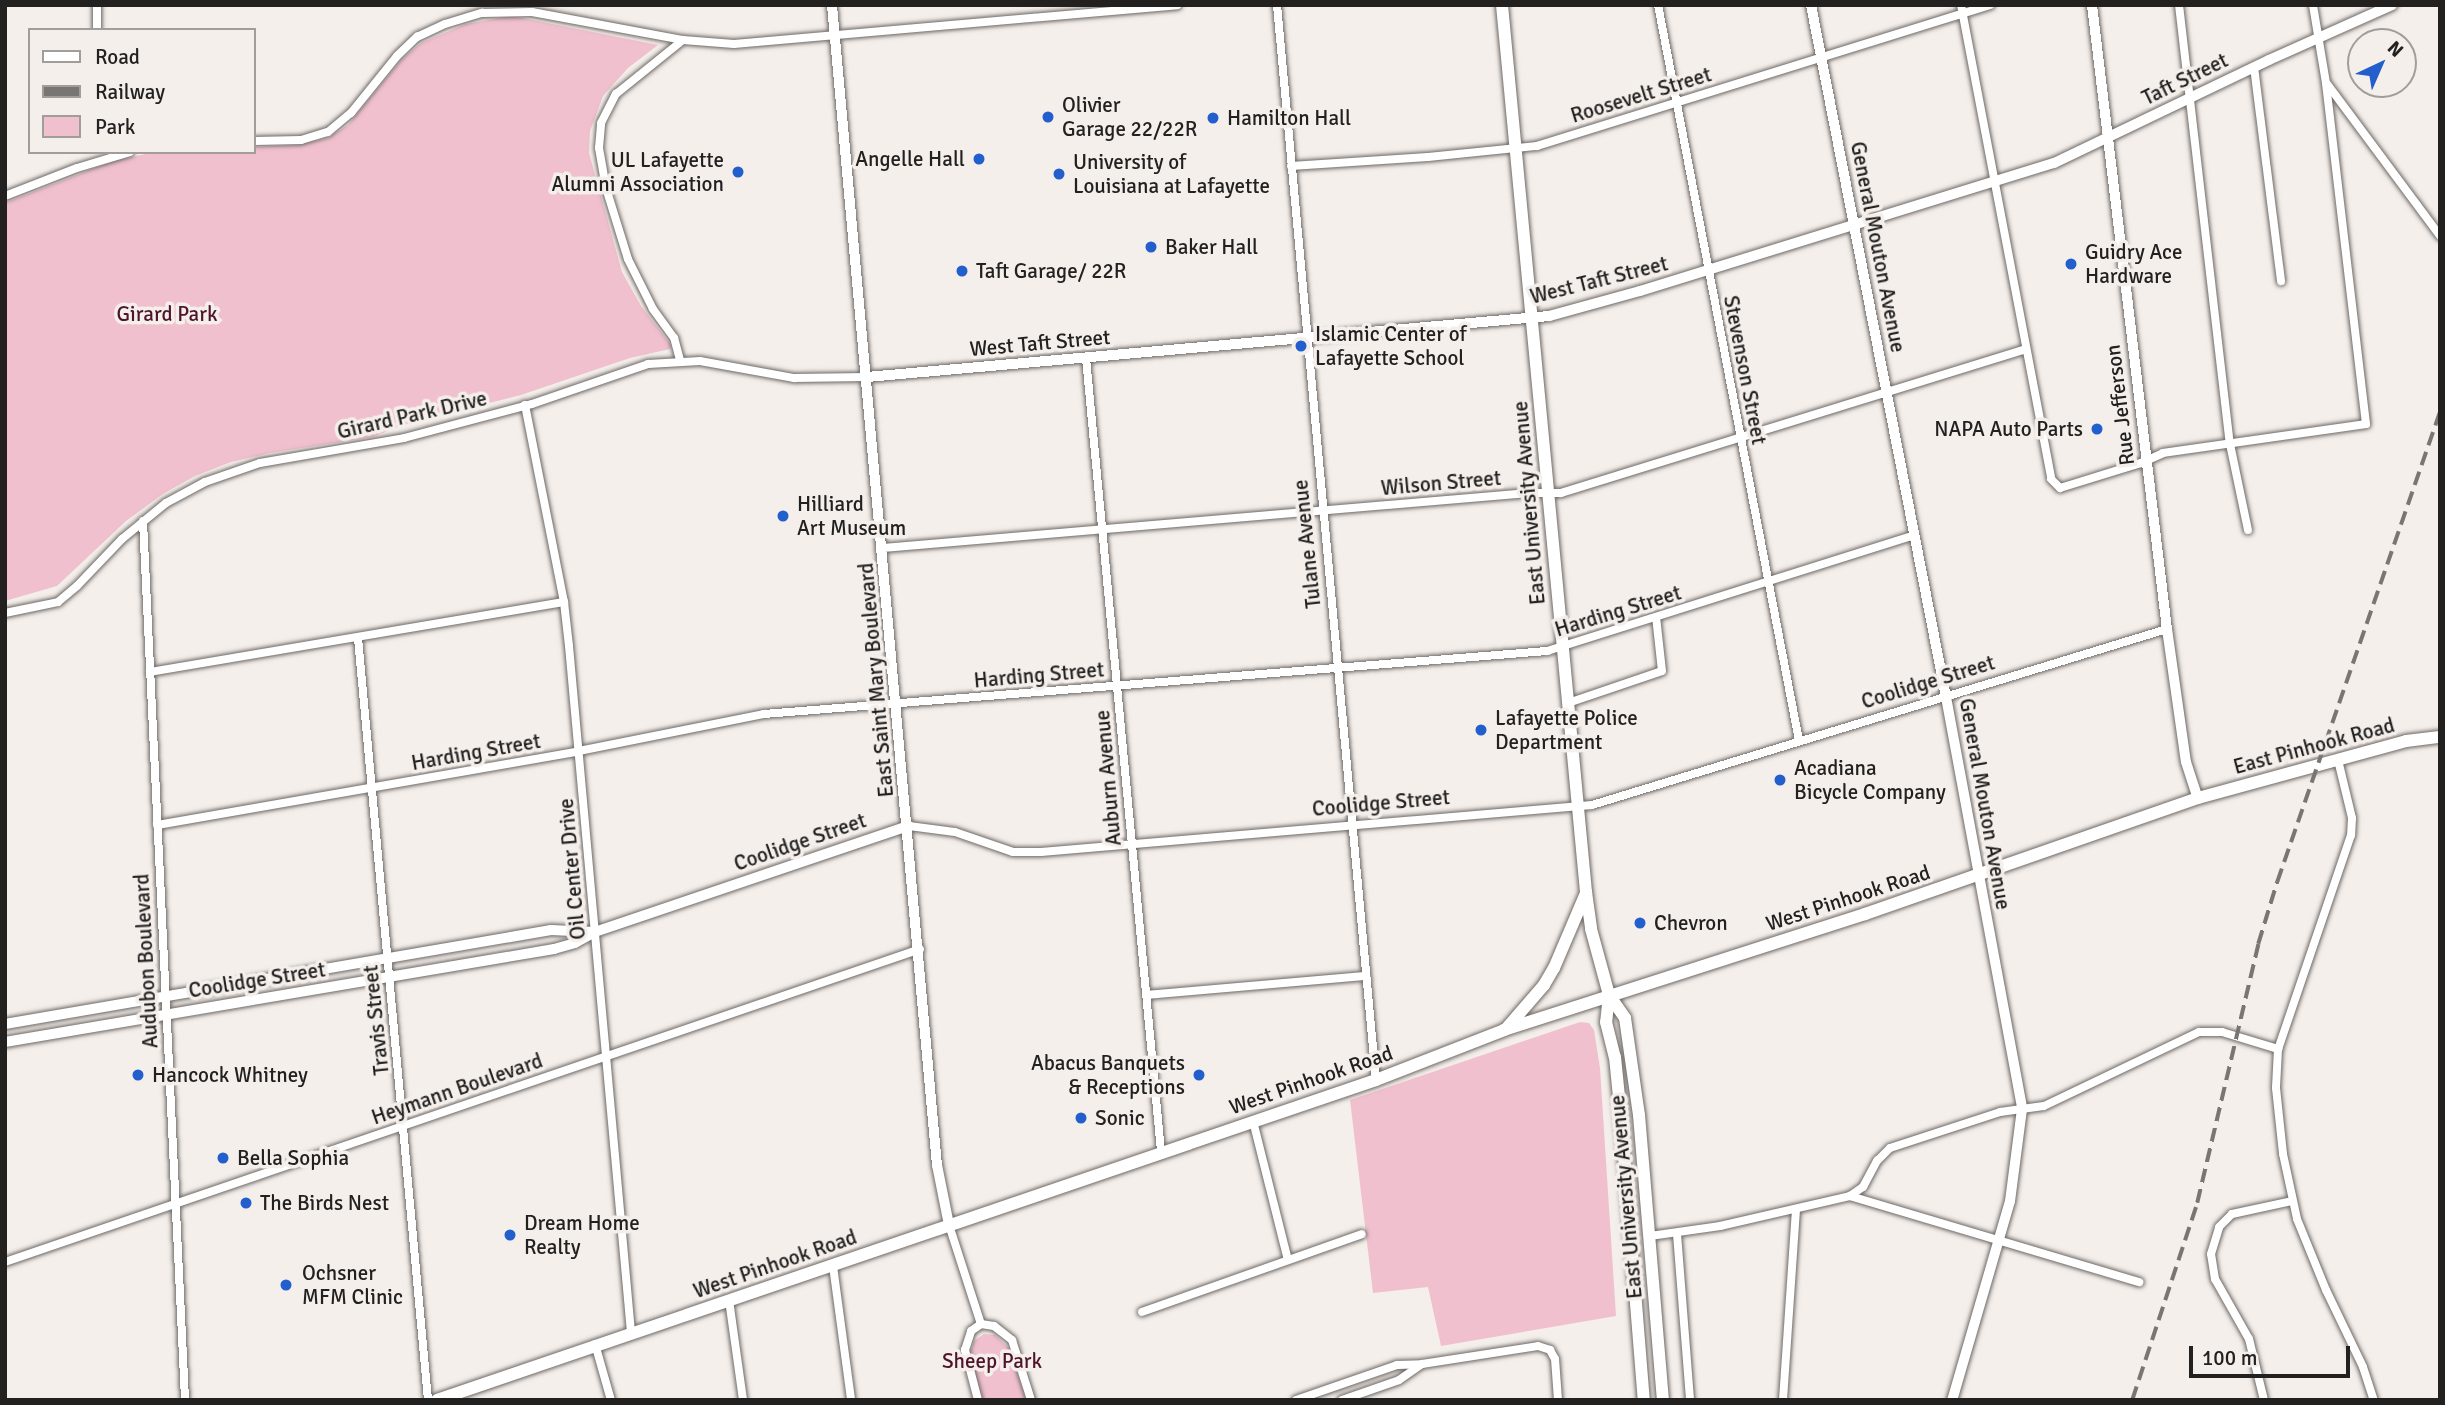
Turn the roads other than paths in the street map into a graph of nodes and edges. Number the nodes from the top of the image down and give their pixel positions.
1 (97, 5) edge
2 (832, 5) edge
3 (1177, 5) edge
4 (1277, 5) edge
5 (1502, 5) edge
6 (1658, 5) edge
7 (1811, 5) edge
8 (1991, 5) edge
9 (2092, 5) edge
10 (2179, 5) edge
11 (2313, 5) edge
12 (2392, 5) edge
13 (1962, 10) edge
14 (97, 28) edge
15 (834, 35) junction
16 (2316, 39) junction
17 (683, 40) junction
18 (1821, 56) junction
19 (2254, 67) junction
20 (2326, 83) junction
21 (2190, 98) junction
22 (1676, 103) junction
23 (2108, 137) junction
24 (256, 141) edge
25 (1515, 149) junction
26 (104, 155) edge
27 (1291, 166) junction
28 (1994, 184) junction
29 (5, 196) edge
30 (1854, 225) junction
31 (2440, 236) edge
32 (1709, 270) junction
33 (2281, 281) dead end
34 (1532, 318) junction
35 (1306, 339) junction
36 (2025, 349) junction
37 (1086, 358) junction
38 (680, 360) junction
39 (867, 377) junction
40 (1887, 392) junction
41 (525, 405) junction
42 (1740, 437) junction
43 (2230, 444) junction
44 (2146, 461) junction
45 (1548, 493) junction
46 (1321, 511) junction
47 (143, 521) junction
48 (2248, 530) dead end
49 (1102, 531) junction
50 (1914, 535) junction
51 (883, 548) junction
52 (1769, 582) junction
53 (564, 602) junction
54 (5, 613) edge
55 (1656, 617) junction
56 (2167, 628) junction
57 (358, 638) junction
58 (1562, 647) junction
59 (1337, 668) junction
60 (150, 672) junction
61 (1117, 687) junction
62 (1946, 697) junction
63 (1568, 703) junction
64 (897, 705) junction
65 (2440, 737) edge
66 (1799, 741) junction
67 (579, 751) junction
68 (2338, 760) junction
69 (372, 788) junction
70 (2198, 798) junction
71 (1578, 806) junction
72 (158, 825) junction
73 (1353, 825) junction
74 (909, 826) junction
75 (1131, 844) junction
76 (1978, 875) junction
77 (1586, 892) junction
78 (595, 932) junction
79 (920, 949) junction
80 (387, 958) junction
81 (1366, 976) junction
82 (389, 978) junction
83 (1147, 995) junction
84 (1609, 995) junction
85 (165, 996) junction
86 (166, 1014) junction
87 (5, 1024) edge
88 (1504, 1030) junction
89 (5, 1042) edge
90 (2278, 1049) junction
91 (607, 1056) junction
92 (1376, 1080) junction
93 (2022, 1109) junction
94 (1253, 1121) junction
95 (404, 1125) junction
96 (1161, 1152) junction
97 (1850, 1196) junction
98 (2292, 1201) junction
99 (176, 1203) junction
100 (1796, 1209) junction
101 (949, 1225) junction
102 (1362, 1234) dead end
103 (1676, 1234) junction
104 (1650, 1236) junction
105 (1630, 1238) junction
106 (1999, 1239) junction
107 (1289, 1260) junction
108 (5, 1262) edge
109 (833, 1266) junction
110 (2139, 1282) dead end
111 (729, 1300) junction
112 (1142, 1311) dead end
113 (981, 1324) junction
114 (631, 1333) junction
115 (595, 1345) junction
116 (1422, 1364) junction
117 (185, 1400) edge
118 (428, 1400) edge
119 (437, 1400) edge
120 (611, 1400) edge
121 (743, 1400) edge
122 (851, 1400) edge
123 (978, 1400) edge
124 (1031, 1400) edge
125 (1296, 1400) edge
126 (1342, 1400) edge
127 (1558, 1400) edge
128 (1644, 1400) edge
129 (1663, 1400) edge
130 (1690, 1400) edge
131 (1783, 1400) edge
132 (1952, 1400) edge
133 (2264, 1400) edge
134 (2374, 1400) edge

1 - 14 street
2 - 15 street, East Saint Mary Boulevard
3 - 15 street
4 - 27 street, Tulane Avenue
5 - 25 main road, East University Avenue
6 - 22 street, Stevenson Street
7 - 18 street, General Mouton Avenue
8 - 13 street, Roosevelt Street
9 - 23 street, Rue Jefferson
10 - 21 street
11 - 16 street
12 - 16 street, Taft Street
13 - 18 street, Roosevelt Street
13 - 28 street
15 - 17 street
15 - 39 street, East Saint Mary Boulevard
16 - 19 street, Taft Street
16 - 20 street
17 - 24 street
17 - 38 street
18 - 22 street, Roosevelt Street
18 - 30 street, General Mouton Avenue
19 - 21 street, Taft Street
19 - 33 street
20 - 31 street
20 - 43 street
21 - 23 street, Taft Street
21 - 43 street
22 - 25 street, Roosevelt Street
22 - 32 street, Stevenson Street
23 - 28 street, Taft Street
23 - 44 street, Rue Jefferson
25 - 27 street, Roosevelt Street
25 - 34 main road, East University Avenue
26 - 29 street
27 - 35 street, Tulane Avenue
28 - 30 street, West Taft Street
28 - 36 street
30 - 32 street, West Taft Street
30 - 40 street, General Mouton Avenue
32 - 34 street, West Taft Street
32 - 42 street, Stevenson Street
34 - 35 street, West Taft Street
34 - 45 main road, East University Avenue
35 - 37 street, West Taft Street
35 - 46 street, Tulane Avenue
36 - 40 street, Wilson Street
36 - 44 street
37 - 39 street, West Taft Street
37 - 49 street, Auburn Avenue
38 - 39 street, Girard Park Drive
38 - 41 street, Girard Park Drive
39 - 51 street, East Saint Mary Boulevard
40 - 42 street, Wilson Street
40 - 50 street, General Mouton Avenue
41 - 47 street, Girard Park Drive
41 - 53 street, Oil Center Drive
42 - 45 street, Wilson Street
42 - 52 street, Stevenson Street
43 - 44 street
43 - 48 street
44 - 56 street, Rue Jefferson
45 - 46 street, Wilson Street
45 - 58 main road, East University Avenue
46 - 49 street, Wilson Street
46 - 59 street, Tulane Avenue
47 - 54 street, Girard Park Drive
47 - 60 street, Audubon Boulevard
49 - 51 street, Wilson Street
49 - 61 street, Auburn Avenue
50 - 52 street, Harding Street
50 - 62 street, General Mouton Avenue
51 - 64 street, East Saint Mary Boulevard
52 - 55 street, Harding Street
52 - 66 street, Stevenson Street
53 - 57 street
53 - 67 street, Oil Center Drive
55 - 58 street, Harding Street
55 - 63 street
56 - 62 street, Coolidge Street
56 - 70 street, Rue Jefferson
57 - 60 street
57 - 69 street, Travis Street
58 - 59 street, Harding Street
58 - 63 main road, East University Avenue
59 - 61 street, Harding Street
59 - 73 street, Tulane Avenue
60 - 72 street, Audubon Boulevard
61 - 64 street, Harding Street
61 - 75 street, Auburn Avenue
62 - 66 street, Coolidge Street
62 - 76 street, General Mouton Avenue
63 - 71 main road, East University Avenue
64 - 67 street, Harding Street
64 - 74 street, East Saint Mary Boulevard
65 - 68 main road, East Pinhook Road
66 - 71 street, Coolidge Street
67 - 69 street, Harding Street
67 - 78 street, Oil Center Drive
68 - 70 main road, East Pinhook Road
68 - 90 street
69 - 72 street, Harding Street
69 - 80 street, Travis Street
70 - 76 main road, West Pinhook Road
71 - 73 street, Coolidge Street
71 - 77 main road, East University Avenue
72 - 85 street, Audubon Boulevard
73 - 75 street, Coolidge Street
73 - 81 street, Tulane Avenue
74 - 75 street, Coolidge Street
74 - 78 street, Coolidge Street
74 - 79 street, East Saint Mary Boulevard
75 - 83 street, Auburn Avenue
76 - 84 main road, West Pinhook Road
76 - 93 street, General Mouton Avenue
77 - 84 main road, East University Avenue
77 - 88 main road
78 - 80 street, Coolidge Street
78 - 82 street, Coolidge Street
78 - 91 street, Oil Center Drive
79 - 91 street, Heymann Boulevard
79 - 101 street, East Saint Mary Boulevard
80 - 82 street, Travis Street
80 - 85 street, Coolidge Street
81 - 83 street
81 - 92 street, Tulane Avenue
82 - 86 street, Coolidge Street
82 - 95 street, Travis Street
83 - 96 street, Auburn Avenue
84 - 88 main road, West Pinhook Road
84 - 104 main road, East University Avenue
84 - 105 main road, East University Avenue
85 - 86 street, Audubon Boulevard
85 - 87 street, Coolidge Street
86 - 89 street, Coolidge Street
86 - 99 street, Audubon Boulevard
88 - 92 main road, West Pinhook Road
90 - 93 street
90 - 98 street
91 - 95 street, Heymann Boulevard
91 - 114 street, Oil Center Drive
92 - 94 main road, West Pinhook Road
93 - 97 street
93 - 106 street, General Mouton Avenue
94 - 96 main road, West Pinhook Road
94 - 107 street
95 - 99 street, Heymann Boulevard
95 - 118 street, Travis Street
96 - 101 main road, West Pinhook Road
97 - 100 street
97 - 106 street
98 - 133 street
98 - 134 street
99 - 108 street, Heymann Boulevard
99 - 117 street, Audubon Boulevard
100 - 103 street
100 - 131 street
101 - 109 main road, West Pinhook Road
101 - 113 street
102 - 107 street
103 - 104 street
103 - 130 street
104 - 105 main road
104 - 129 main road, East University Avenue
105 - 128 main road, East University Avenue
106 - 110 street
106 - 132 street, General Mouton Avenue
107 - 112 street
109 - 111 main road, West Pinhook Road
109 - 122 street
111 - 114 main road, West Pinhook Road
111 - 121 street
113 - 123 street
113 - 124 street
114 - 115 main road, West Pinhook Road
115 - 119 main road, West Pinhook Road
115 - 120 street
116 - 125 street
116 - 126 street
116 - 127 street

